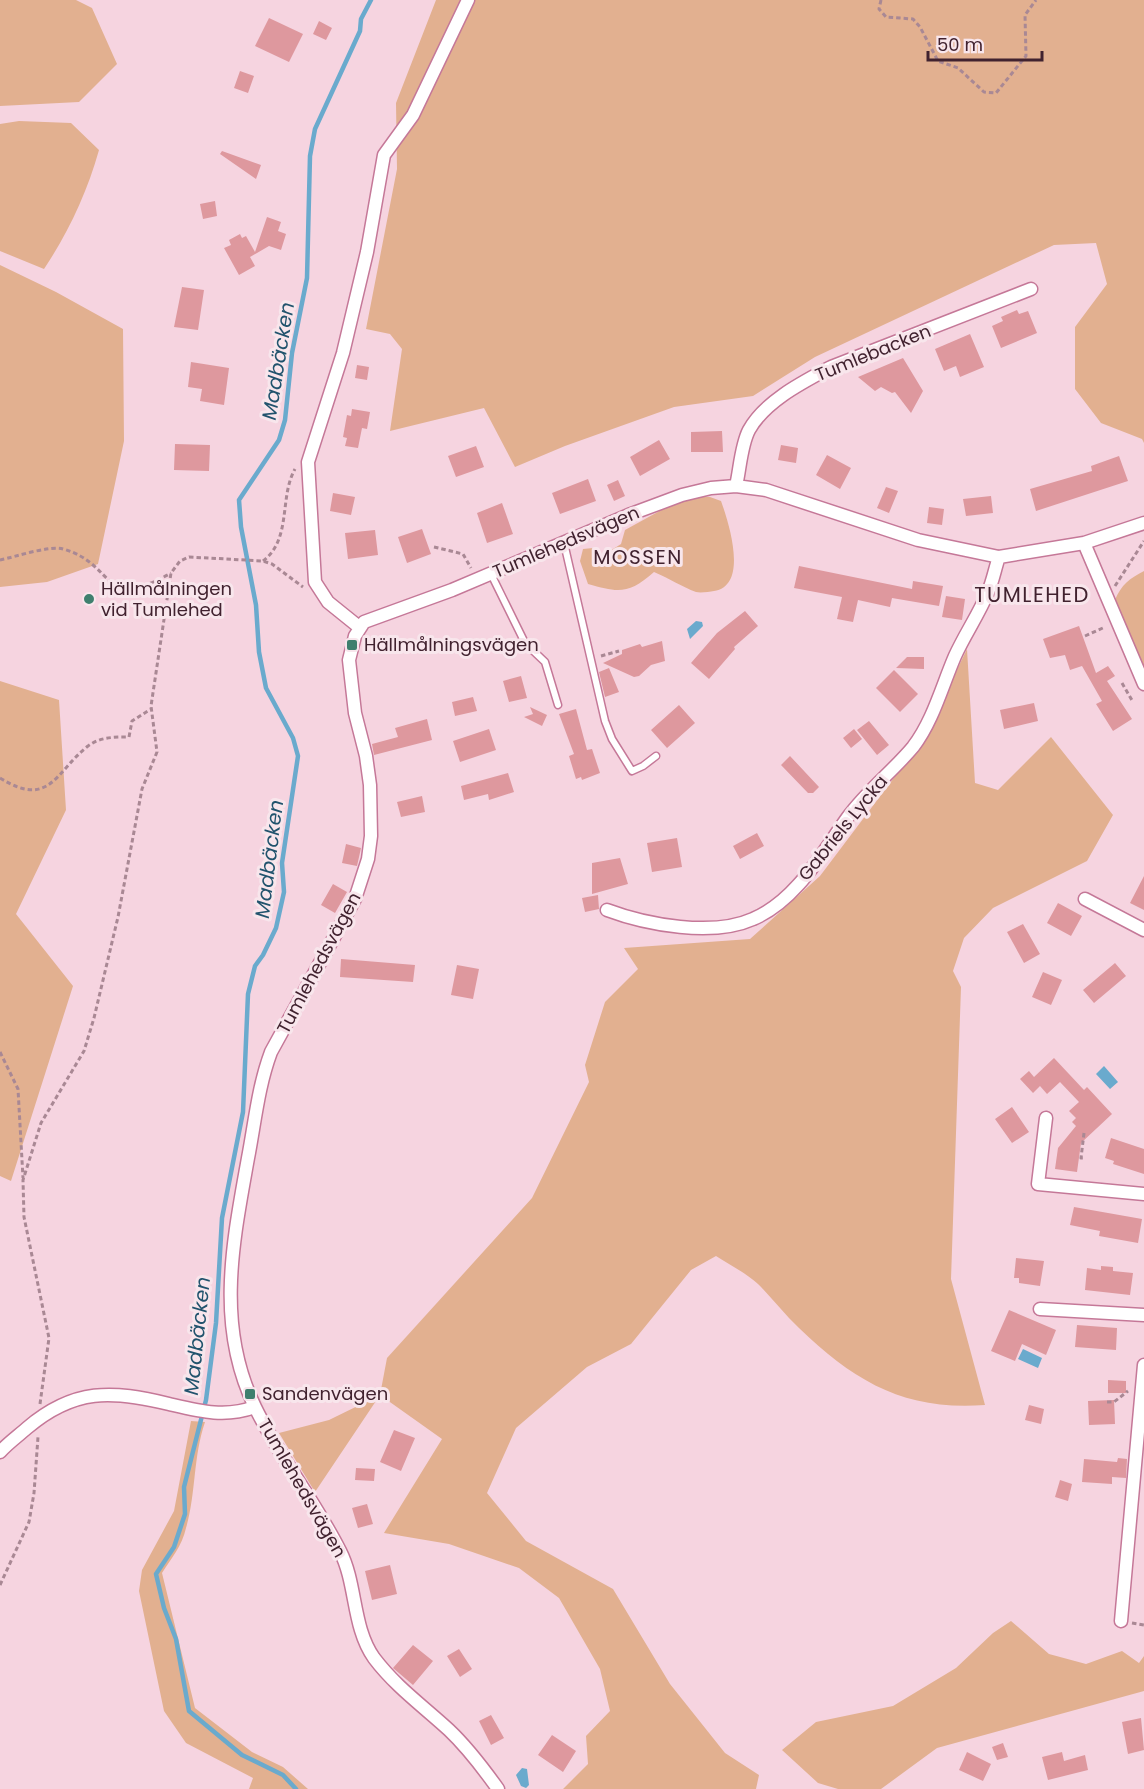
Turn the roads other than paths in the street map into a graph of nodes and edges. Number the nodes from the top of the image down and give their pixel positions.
1 (468, 0) edge
2 (1031, 289) dead end
3 (736, 486) junction
4 (1144, 523) edge
5 (564, 543) junction
6 (1084, 543) junction
7 (999, 557) junction
8 (491, 574) junction
9 (359, 627) junction
10 (1144, 684) edge
11 (558, 705) dead end
12 (656, 756) dead end
13 (1085, 899) dead end
14 (607, 910) dead end
15 (1144, 930) edge
16 (1046, 1118) dead end
17 (1144, 1194) edge
18 (1040, 1309) dead end
19 (1144, 1315) edge
20 (1144, 1365) edge
21 (255, 1407) junction
22 (0, 1452) edge
23 (1121, 1621) dead end
24 (498, 1789) edge

1 - 9 street
2 - 3 street, Tumlebacken
3 - 5 street, Tumlehedsvägen
3 - 7 street, Tumlehedsvägen
4 - 6 street, Tumlehedsvägen
5 - 8 street, Tumlehedsvägen
5 - 12 lane
6 - 7 street, Tumlehedsvägen
6 - 10 street
7 - 14 street, Gabriels Lycka
8 - 9 street, Tumlehedsvägen
8 - 11 lane
9 - 21 street, Tumlehedsvägen
13 - 15 street
16 - 17 street
18 - 19 street
20 - 23 street
21 - 22 street
21 - 24 street, Tumlehedsvägen

